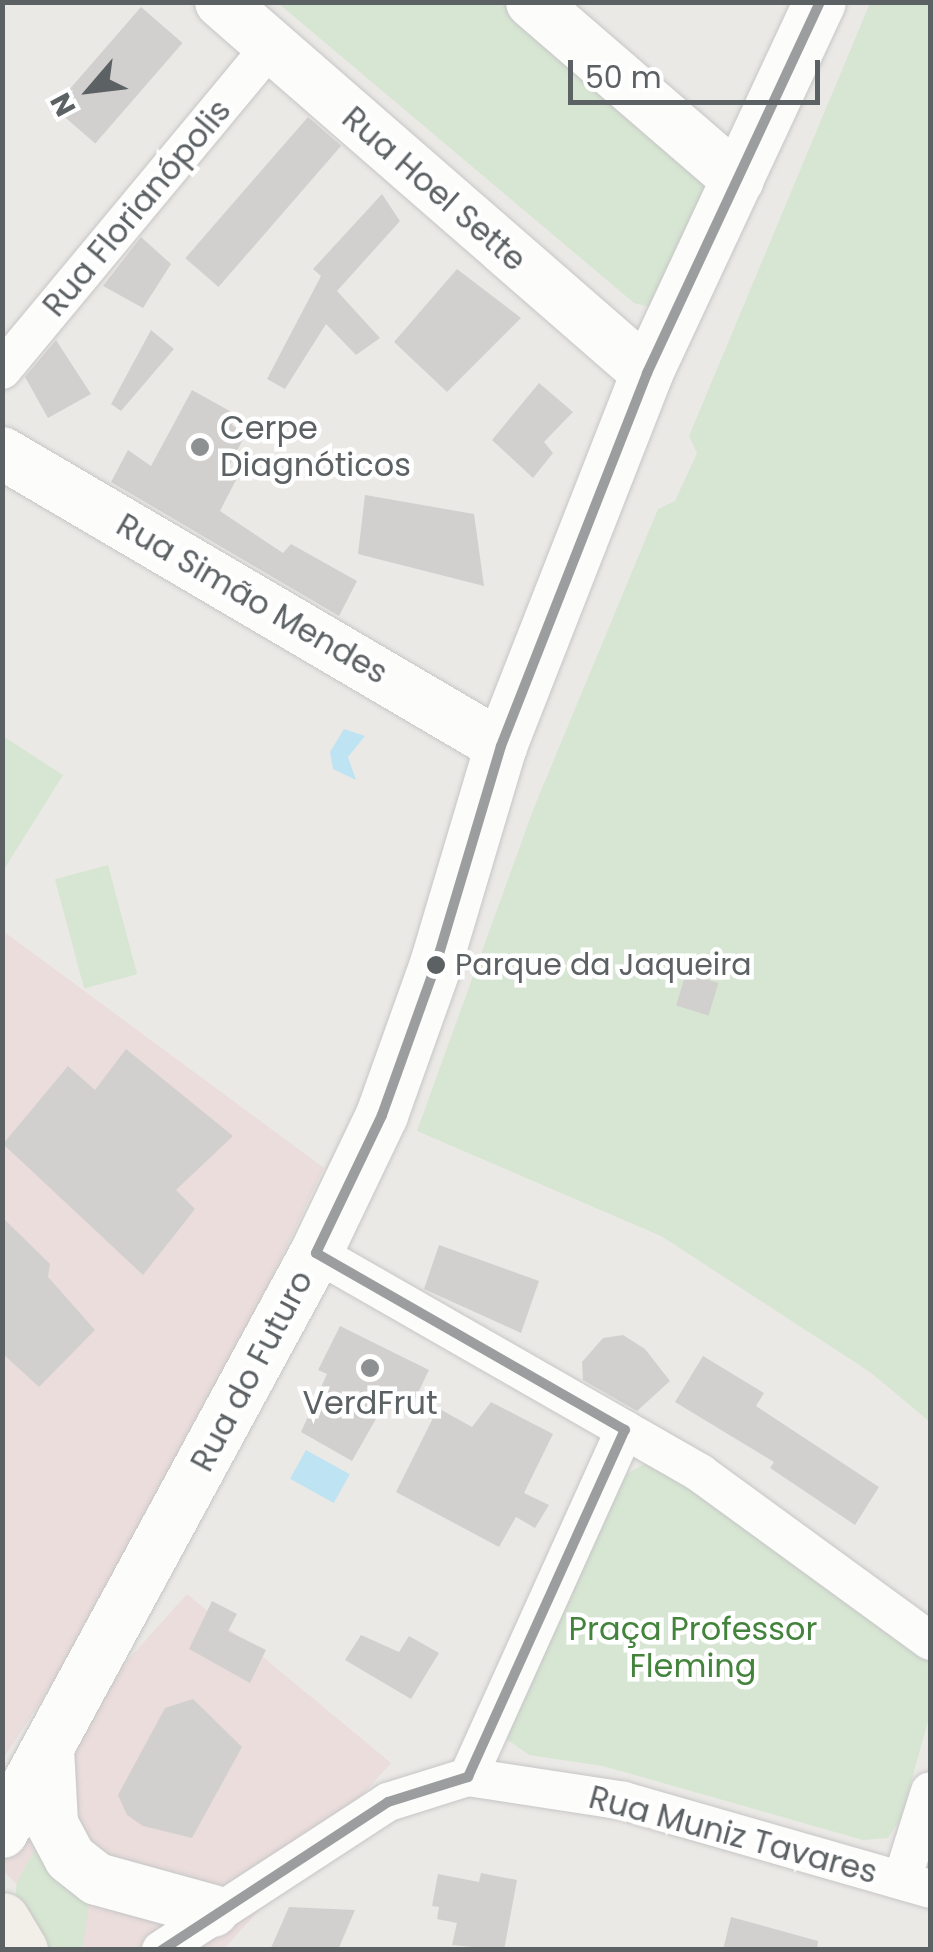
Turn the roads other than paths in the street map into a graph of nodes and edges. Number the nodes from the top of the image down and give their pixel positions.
1 (221, 2) edge
2 (532, 2) edge
3 (820, 2) edge
4 (272, 46) junction
5 (738, 180) junction
6 (2, 370) edge
7 (647, 373) junction
8 (2, 453) edge
9 (501, 746) junction
10 (316, 1253) junction
11 (625, 1430) junction
12 (930, 1642) edge
13 (48, 1749) junction
14 (468, 1778) junction
15 (930, 1791) edge
16 (2, 1832) edge
17 (916, 1884) edge
18 (214, 1911) junction
19 (2, 1920) edge
20 (20, 1950) edge
21 (162, 1950) edge

1 - 4 street, Rua Hoel Sette
2 - 5 street
3 - 5 street, Rua do Futuro
4 - 6 street, Rua Florianópolis
4 - 7 street, Rua Hoel Sette
5 - 7 street, Rua do Futuro
7 - 9 street, Rua do Futuro
8 - 9 street, Rua Simão Mendes
9 - 10 street, Rua do Futuro
10 - 11 street
10 - 13 street, Rua do Futuro
11 - 12 street
11 - 14 street
13 - 16 street, Rua do Futuro
13 - 18 street
14 - 17 street, Rua Muniz Tavares
14 - 18 street, Rua Muniz Tavares
15 - 17 street
18 - 21 street, Rua Muniz Tavares
19 - 20 main road

